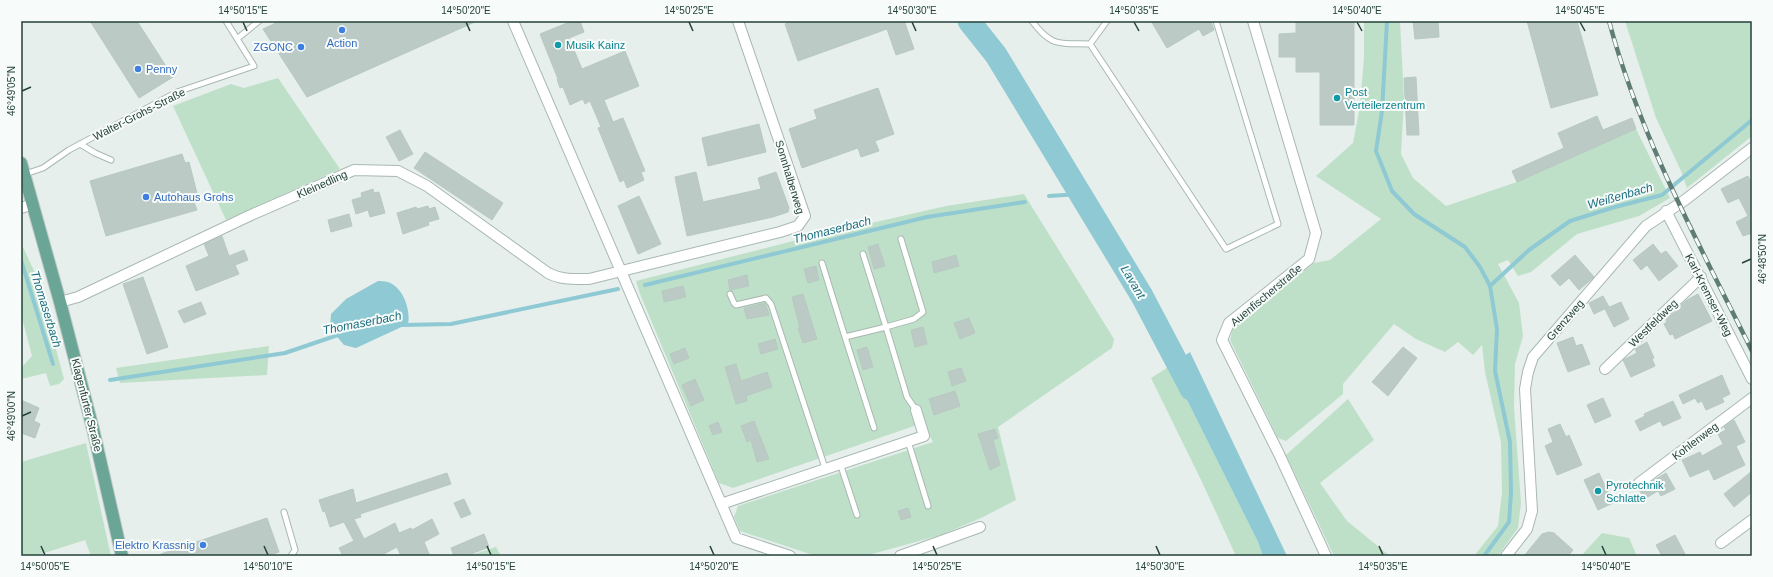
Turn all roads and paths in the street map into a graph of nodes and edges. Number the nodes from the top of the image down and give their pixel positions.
1 (226, 21) edge
2 (259, 21) edge
3 (513, 21) edge
4 (738, 21) edge
5 (1032, 21) edge
6 (1107, 21) edge
7 (1216, 21) edge
8 (1253, 21) edge
9 (238, 38) junction
10 (1090, 44) junction
11 (80, 144) junction
12 (1752, 148) edge
13 (112, 160) dead end
14 (22, 168) edge
15 (33, 204) junction
16 (21, 208) edge
17 (1666, 212) junction
18 (901, 239) dead end
19 (863, 254) dead end
20 (822, 263) dead end
21 (620, 271) junction
22 (1701, 277) junction
23 (730, 294) dead end
24 (60, 302) junction
25 (886, 327) junction
26 (845, 337) junction
27 (1605, 369) dead end
28 (1752, 379) edge
29 (1752, 398) edge
30 (916, 410) joint
31 (874, 428) dead end
32 (908, 441) junction
33 (840, 463) junction
34 (825, 468) junction
35 (1639, 483) dead end
36 (721, 504) junction
37 (928, 506) dead end
38 (284, 512) dead end
39 (857, 515) dead end
40 (1752, 520) edge
41 (980, 527) dead end
42 (1721, 543) dead end
43 (122, 556) edge
44 (291, 556) edge
45 (790, 556) edge
46 (900, 556) edge
47 (1326, 556) edge
48 (1506, 556) edge

1 - 9 lane, Walter-Grohs-Straße
2 - 9 lane
3 - 21 street
4 - 21 street, Sonnhalberweg
5 - 10 lane
6 - 10 lane
7 - 10 lane
8 - 47 street, Auenfischerstraße
9 - 11 lane, Walter-Grohs-Straße
11 - 13 lane
11 - 14 lane, Walter-Grohs-Straße
12 - 17 street, Grenzweg
14 - 15 main road, Klagenfurter Straße
15 - 16 street
15 - 24 main road, Klagenfurter Straße
17 - 22 street, Karl-Kremser-Weg
17 - 48 street, Grenzweg
18 - 25 lane
19 - 25 lane
20 - 26 lane
21 - 24 street, Kleinedling
21 - 36 street
22 - 27 street, Westfeldweg
22 - 28 street, Karl-Kremser-Weg
23 - 34 lane
24 - 43 main road, Klagenfurter Straße
25 - 26 lane
25 - 30 lane
26 - 31 lane
29 - 35 street, Kohlenweg
30 - 32 street
32 - 33 street
32 - 37 lane
33 - 34 street
33 - 39 lane
34 - 36 street
36 - 45 street
38 - 44 lane
40 - 42 street
41 - 46 street

